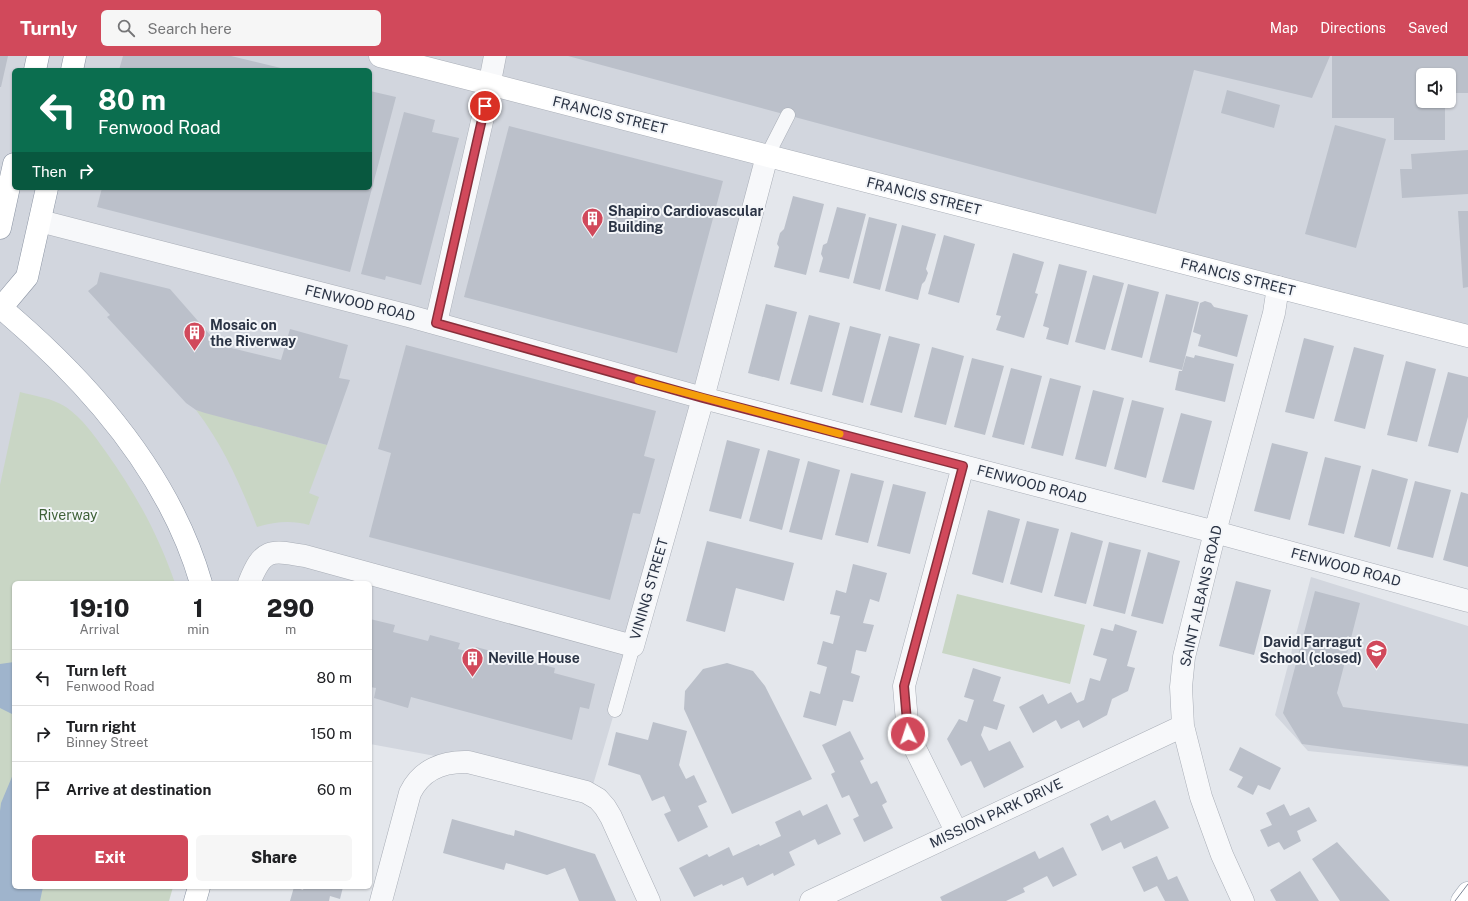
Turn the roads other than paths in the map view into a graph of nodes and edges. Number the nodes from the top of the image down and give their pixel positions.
1 (38, 56) edge
2 (75, 56) edge
3 (380, 56) edge
4 (494, 56) edge
5 (35, 68) edge
6 (72, 68) edge
7 (488, 84) junction
8 (788, 115) dead end
9 (767, 156) junction
10 (12, 173) edge
11 (47, 190) edge
12 (40, 221) junction
13 (0, 228) edge
14 (1278, 287) junction
15 (0, 307) edge
16 (436, 323) junction
17 (1468, 336) edge
18 (703, 398) junction
19 (963, 466) junction
20 (1215, 532) junction
21 (200, 581) edge
22 (249, 581) edge
23 (1468, 601) edge
24 (633, 646) junction
25 (615, 710) dead end
26 (1183, 726) junction
27 (956, 831) junction
28 (199, 889) edge
29 (1468, 893) edge
30 (196, 901) edge
31 (381, 901) edge
32 (648, 901) edge
33 (811, 901) edge
34 (1243, 901) edge
35 (1462, 901) edge

1 - 5 main road
2 - 6 main road
3 - 7 main road, FRANCIS STREET
4 - 7 street
7 - 9 main road, FRANCIS STREET
7 - 16 street
8 - 9 lane
9 - 14 main road, FRANCIS STREET
9 - 18 street, VINING STREET
10 - 13 main road
11 - 12 main road
12 - 15 main road
12 - 16 street, FENWOOD ROAD
14 - 17 main road, FRANCIS STREET
14 - 20 street, SAINT ALBANS ROAD
15 - 21 main road
16 - 18 street, FENWOOD ROAD
18 - 19 street, FENWOOD ROAD
18 - 24 street, VINING STREET
19 - 20 street, FENWOOD ROAD
19 - 27 street
20 - 23 street, FENWOOD ROAD
20 - 26 street, SAINT ALBANS ROAD
22 - 24 street, VINING STREET
24 - 25 lane
26 - 27 street, MISSION PARK DRIVE
26 - 34 street, SAINT ALBANS ROAD
27 - 33 street, MISSION PARK DRIVE
28 - 30 main road
29 - 35 main road
31 - 32 street

